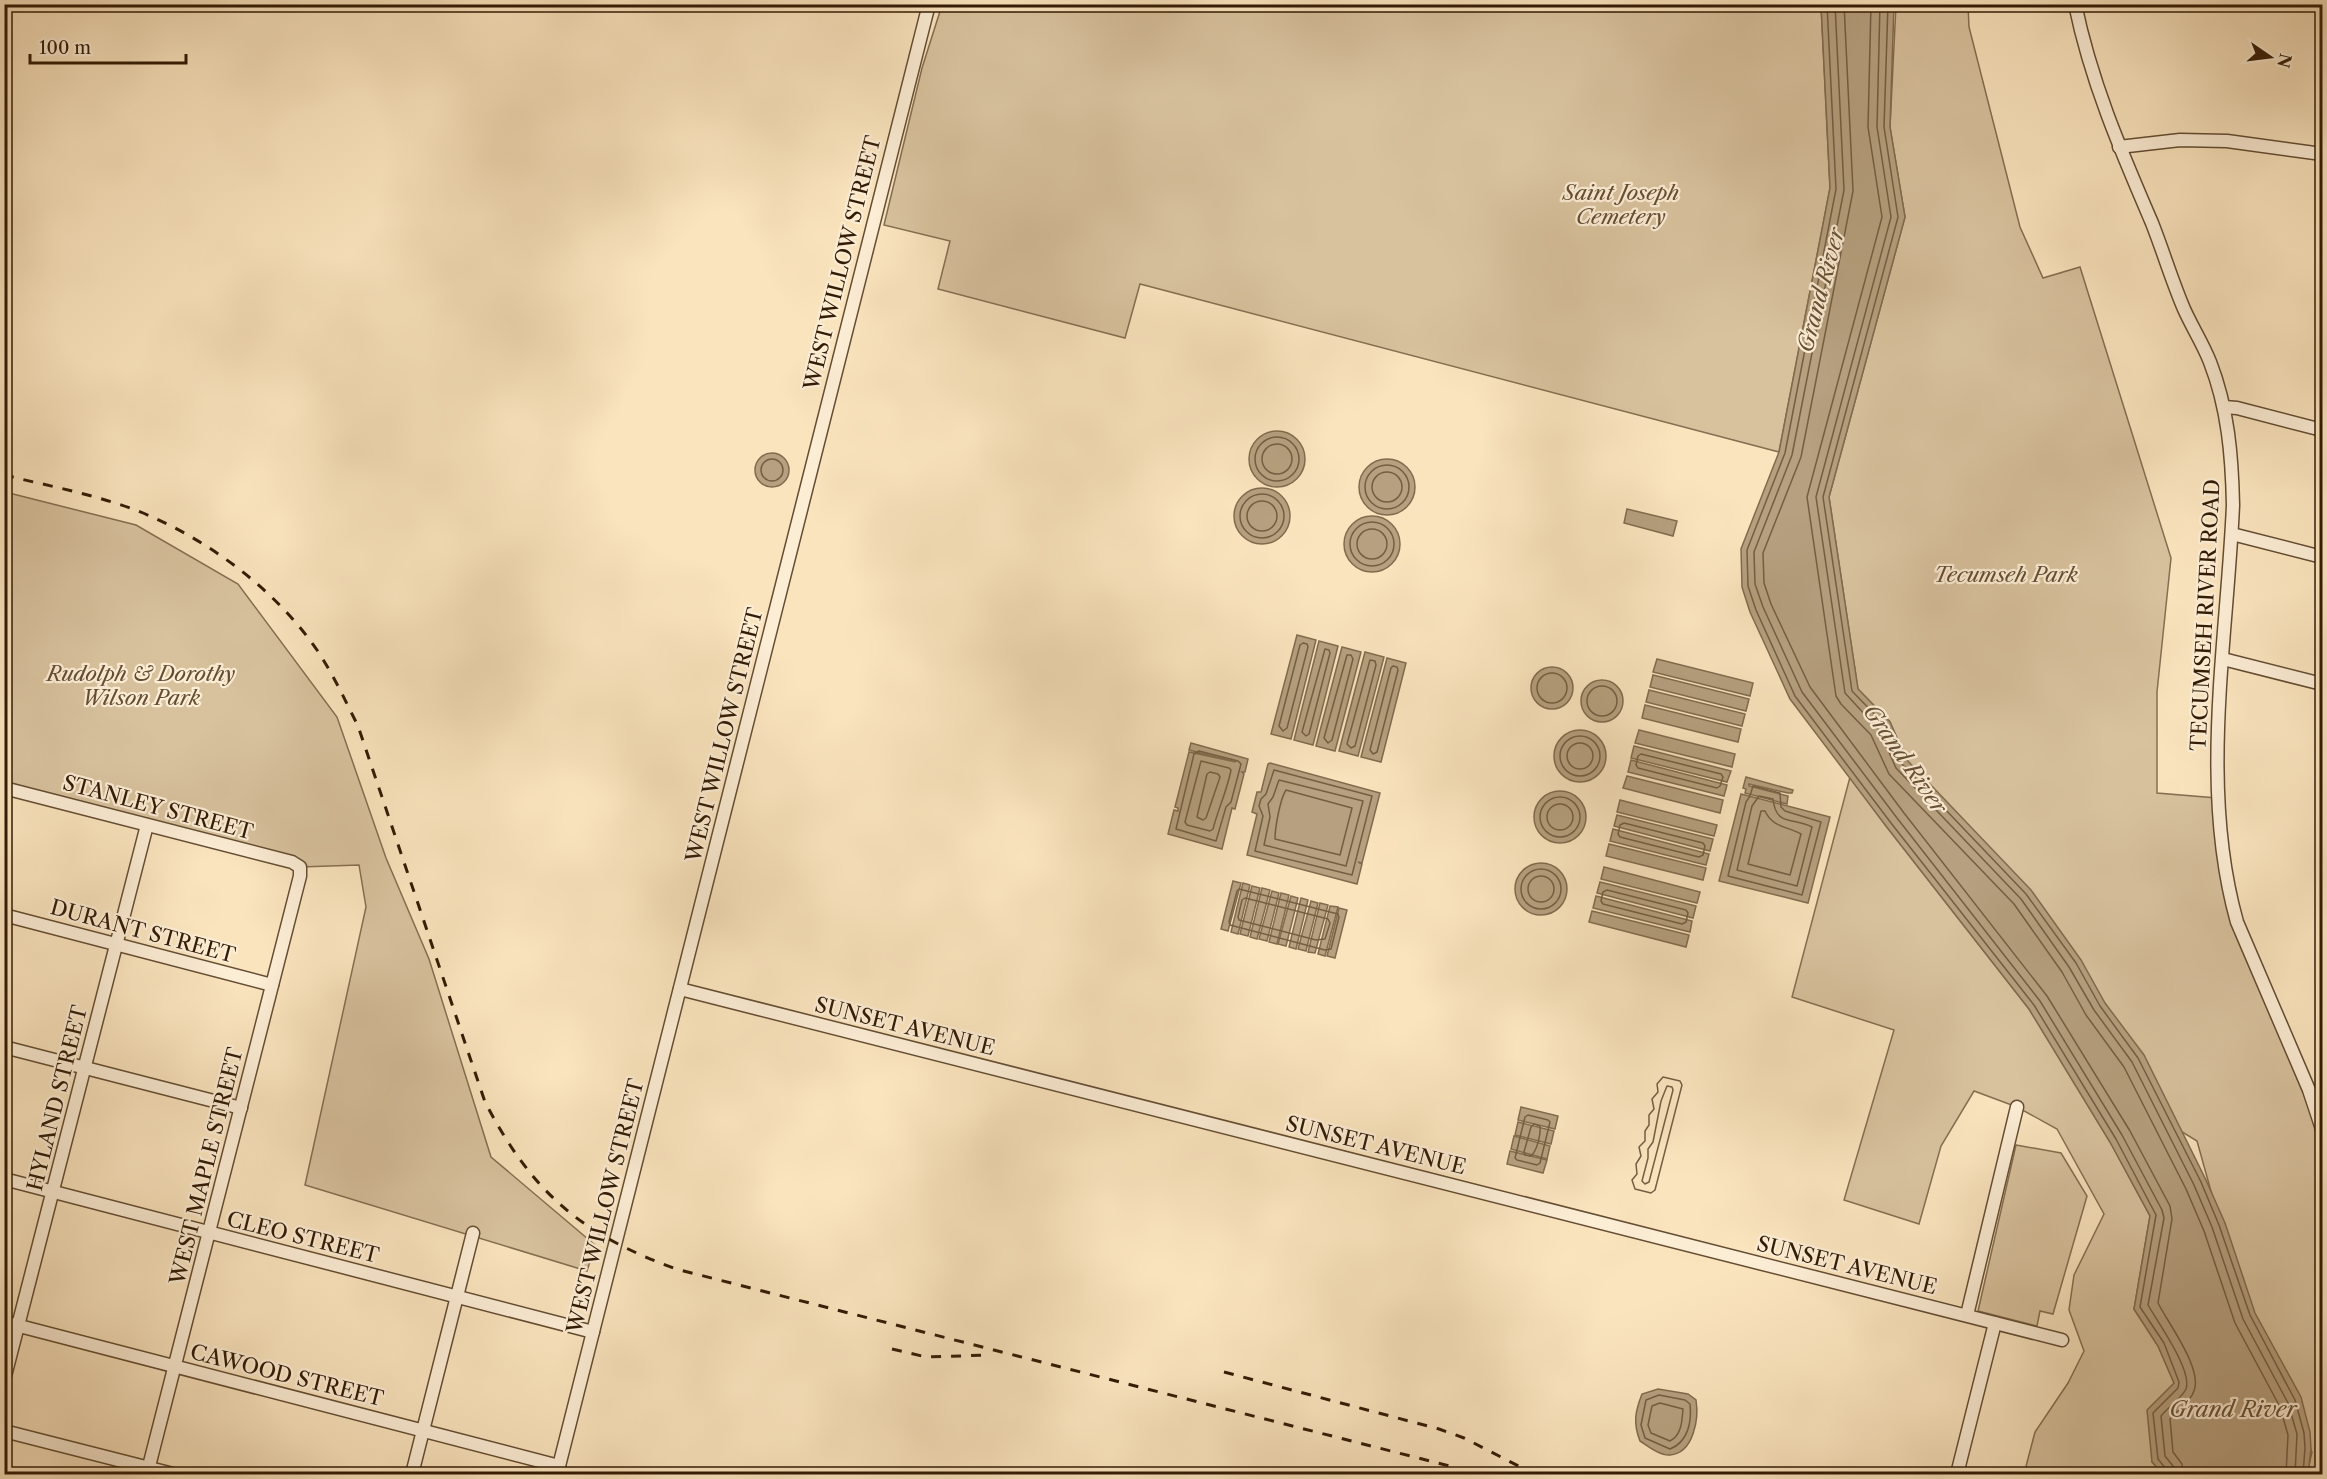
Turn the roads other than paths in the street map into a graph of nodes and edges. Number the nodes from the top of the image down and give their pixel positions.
1 (928, 4) edge
2 (2075, 4) edge
3 (2119, 147) junction
4 (2322, 154) edge
5 (2224, 407) junction
6 (2322, 430) edge
7 (2232, 534) junction
8 (2322, 557) edge
9 (2223, 659) junction
10 (2322, 684) edge
11 (4, 788) edge
12 (147, 825) junction
13 (300, 867) joint
14 (4, 915) edge
15 (116, 944) junction
16 (272, 985) junction
17 (680, 989) junction
18 (4, 1047) edge
19 (85, 1068) junction
20 (2017, 1107) dead end
21 (241, 1108) junction
22 (2322, 1129) edge
23 (4, 1179) edge
24 (53, 1192) junction
25 (208, 1233) junction
26 (473, 1233) dead end
27 (457, 1297) junction
28 (1967, 1315) junction
29 (4, 1322) edge
30 (1995, 1323) junction
31 (18, 1326) junction
32 (593, 1332) junction
33 (2062, 1340) dead end
34 (174, 1367) junction
35 (4, 1380) edge
36 (4, 1431) edge
37 (423, 1431) junction
38 (558, 1470) edge
39 (148, 1471) edge
40 (174, 1474) edge
41 (412, 1474) edge
42 (1958, 1474) edge

1 - 17 street, WEST WILLOW STREET
2 - 3 street, TECUMSEH RIVER ROAD
3 - 4 street
3 - 5 street, TECUMSEH RIVER ROAD
5 - 6 street
5 - 7 street, TECUMSEH RIVER ROAD
7 - 8 street
7 - 9 street, TECUMSEH RIVER ROAD
9 - 10 street
9 - 22 street, TECUMSEH RIVER ROAD
11 - 12 street, STANLEY STREET
12 - 13 street, STANLEY STREET
12 - 15 street, HYLAND STREET
13 - 16 street, WEST MAPLE STREET
14 - 15 street, DURANT STREET
15 - 16 street, DURANT STREET
15 - 19 street, HYLAND STREET
16 - 21 street, WEST MAPLE STREET
17 - 28 street, SUNSET AVENUE
17 - 32 street, WEST WILLOW STREET
18 - 19 street
19 - 21 street
19 - 24 street, HYLAND STREET
20 - 28 street
21 - 25 street, WEST MAPLE STREET
23 - 24 street, CLEO STREET
24 - 25 street, CLEO STREET
24 - 31 street, HYLAND STREET
25 - 27 street, CLEO STREET
25 - 34 street, WEST MAPLE STREET
26 - 27 street
27 - 32 street, CLEO STREET
27 - 37 street
28 - 30 street, SUNSET AVENUE
29 - 31 street, CAWOOD STREET
30 - 33 street, SUNSET AVENUE
30 - 42 street
31 - 34 street, CAWOOD STREET
31 - 35 street, HYLAND STREET
32 - 38 street, WEST WILLOW STREET
34 - 37 street, CAWOOD STREET
34 - 39 street, WEST MAPLE STREET
36 - 39 street
37 - 38 street, CAWOOD STREET
37 - 41 street
39 - 40 street

